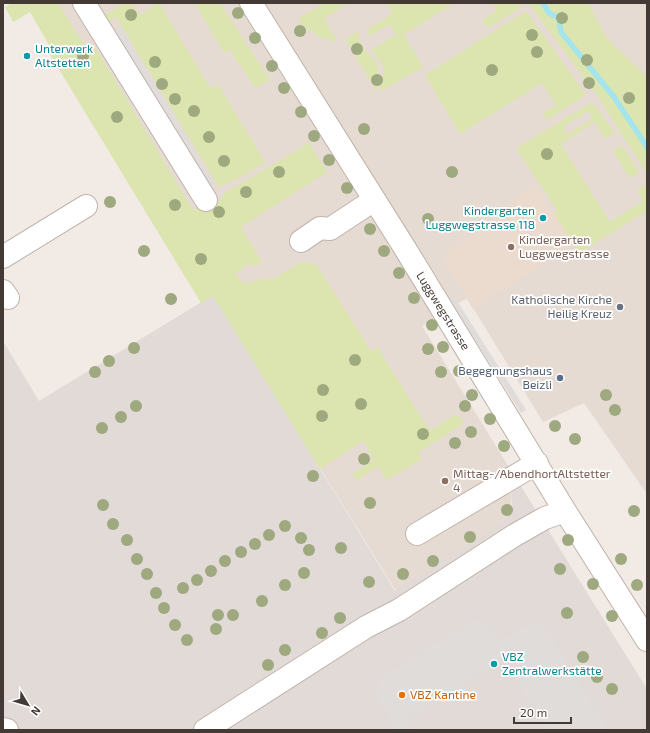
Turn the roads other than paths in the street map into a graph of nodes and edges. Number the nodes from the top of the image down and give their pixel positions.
1 (67, 3) edge
2 (84, 3) edge
3 (251, 3) edge
4 (90, 40) dead end
5 (206, 200) dead end
6 (374, 200) junction
7 (86, 206) dead end
8 (301, 240) dead end
9 (3, 257) edge
10 (536, 464) junction
11 (565, 511) junction
12 (417, 534) dead end
13 (647, 640) edge
14 (3, 729) edge
15 (7, 730) edge
16 (205, 730) edge

1 - 4 street
2 - 5 street
3 - 6 street, Luggwegstrasse
6 - 8 street
6 - 10 street, Luggwegstrasse
7 - 9 street
10 - 11 street, Luggwegstrasse
10 - 12 street
11 - 13 street, Luggwegstrasse
11 - 16 street
14 - 15 street

